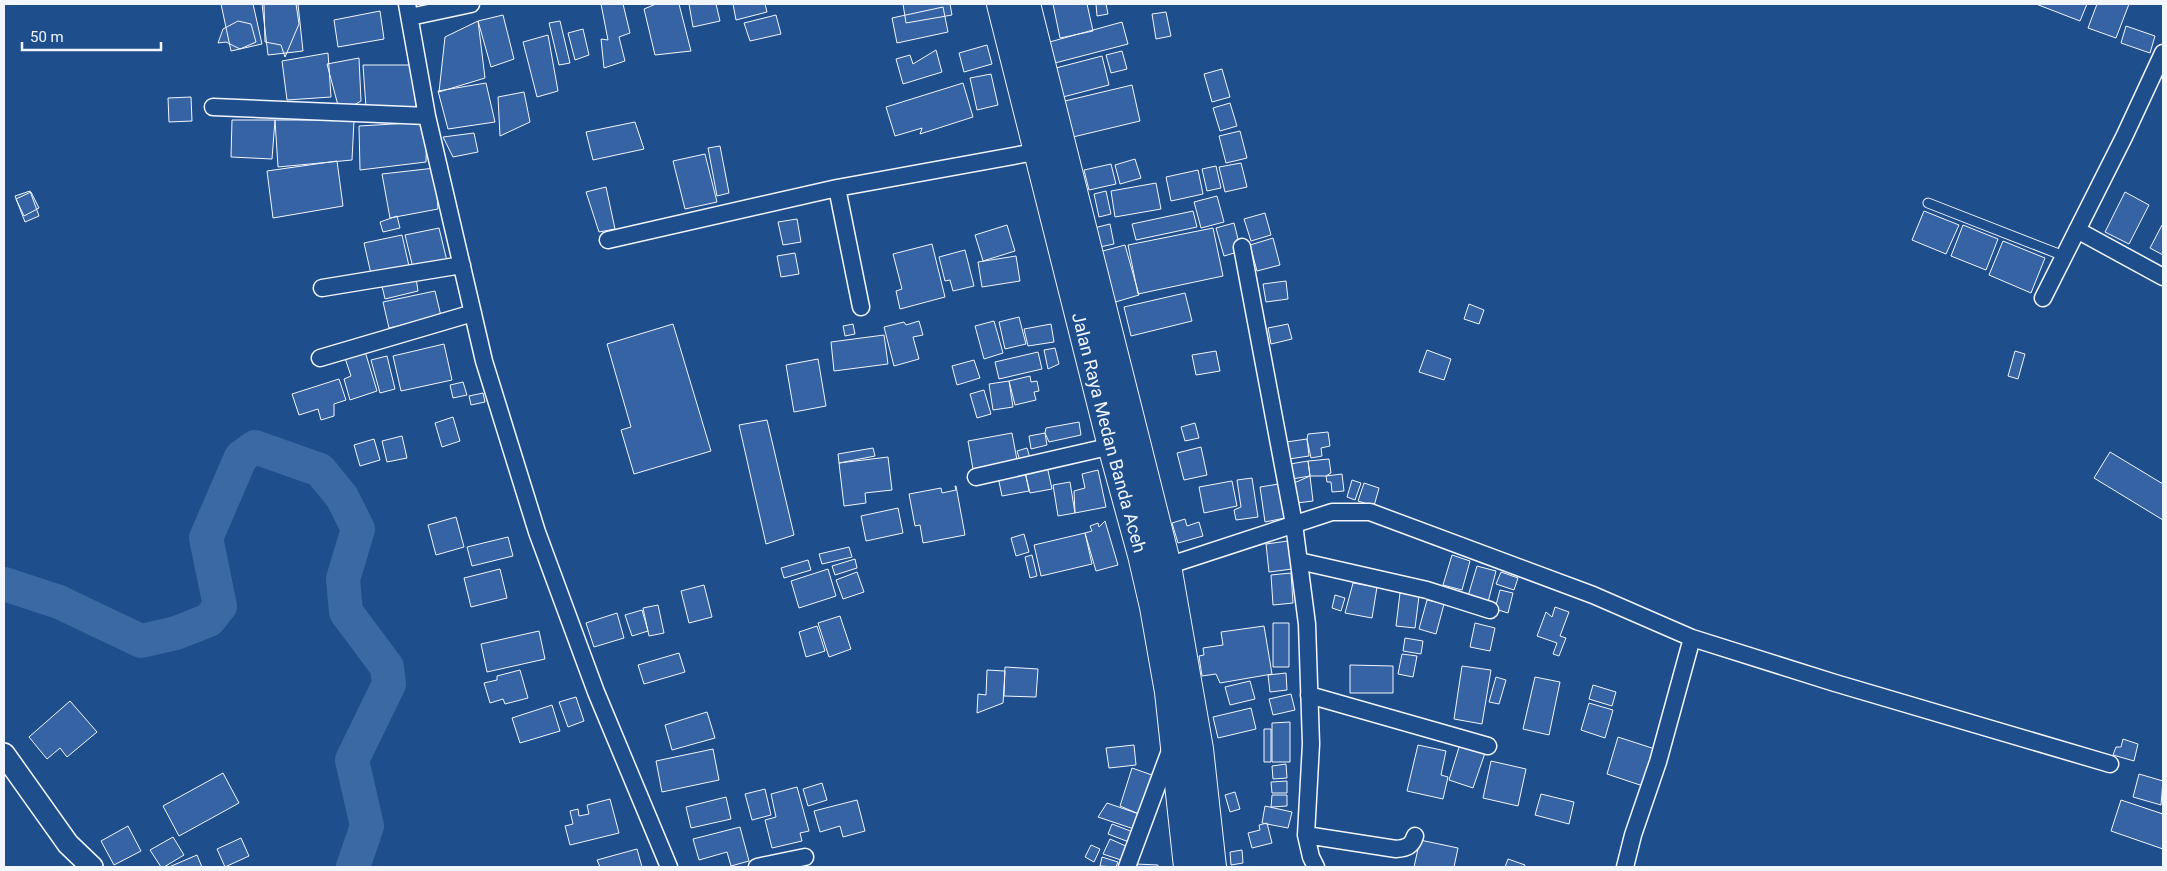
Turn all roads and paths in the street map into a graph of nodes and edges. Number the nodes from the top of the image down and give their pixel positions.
1 (472, 4) edge
2 (1001, 4) edge
3 (1026, 4) edge
4 (408, 10) edge
5 (2163, 53) edge
6 (213, 107) dead end
7 (427, 116) junction
8 (1051, 149) junction
9 (837, 188) junction
10 (1928, 203) dead end
11 (2077, 230) junction
12 (608, 240) dead end
13 (1242, 247) dead end
14 (2064, 256) junction
15 (462, 265) junction
16 (2163, 278) edge
17 (322, 288) dead end
18 (2043, 298) dead end
19 (861, 307) dead end
20 (473, 313) junction
21 (320, 358) dead end
22 (1112, 446) junction
23 (976, 477) dead end
24 (1294, 524) junction
25 (1299, 561) junction
26 (1167, 566) junction
27 (1490, 610) dead end
28 (1692, 638) junction
29 (1174, 667) junction
30 (1309, 695) junction
31 (1174, 741) junction
32 (1488, 746) dead end
33 (4, 754) edge
34 (2110, 764) dead end
35 (1306, 835) junction
36 (1415, 836) dead end
37 (805, 857) dead end
38 (92, 867) edge
39 (669, 867) edge
40 (757, 867) edge
41 (1127, 867) edge
42 (1188, 867) edge
43 (1212, 867) edge
44 (1316, 867) edge
45 (1624, 867) edge

1 - 4 street
2 - 8 highway, Jalan Raya Medan Banda Aceh
3 - 8 highway, Jalan Raya Medan Banda Aceh
4 - 7 street
5 - 11 street
6 - 7 street
7 - 15 street
8 - 9 street
8 - 22 highway, Jalan Raya Medan Banda Aceh
8 - 26 highway, Jalan Raya Medan Banda Aceh
9 - 12 street
9 - 19 street
10 - 14 lane
11 - 14 street
11 - 16 street
13 - 24 street
14 - 18 street
15 - 17 street
15 - 20 street
20 - 21 street
20 - 39 street
22 - 23 street
22 - 29 highway, Jalan Raya Medan Banda Aceh
24 - 25 street
24 - 26 street
24 - 28 street
25 - 27 street
25 - 30 street
26 - 29 highway, Jalan Raya Medan Banda Aceh
28 - 34 street
28 - 45 street
29 - 31 highway, Jalan Raya Medan Banda Aceh
29 - 43 highway, Jalan Raya Medan Banda Aceh
30 - 32 street
30 - 35 street
31 - 41 street
31 - 42 highway, Jalan Raya Medan Banda Aceh
33 - 38 street
35 - 36 street
35 - 44 street
37 - 40 street

